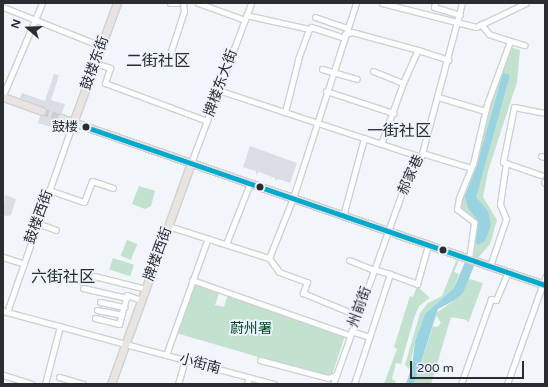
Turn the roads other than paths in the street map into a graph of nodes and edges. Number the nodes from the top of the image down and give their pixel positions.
1 (42, 3) edge
2 (117, 3) edge
3 (170, 3) edge
4 (177, 3) edge
5 (183, 3) edge
6 (198, 3) edge
7 (251, 3) edge
8 (356, 3) edge
9 (382, 3) edge
10 (435, 3) edge
11 (462, 3) edge
12 (525, 3) edge
13 (3, 7) edge
14 (460, 15) junction
15 (245, 18) junction
16 (315, 18) dead end
17 (34, 20) junction
18 (481, 24) junction
19 (458, 25) junction
20 (309, 29) junction
21 (346, 33) junction
22 (510, 40) junction
23 (524, 45) dead end
24 (101, 46) junction
25 (418, 50) junction
26 (170, 54) dead end
27 (448, 60) junction
28 (95, 63) junction
29 (322, 69) dead end
30 (334, 71) junction
31 (373, 71) dead end
32 (357, 79) dead end
33 (404, 83) junction
34 (218, 90) junction
35 (326, 91) junction
36 (3, 96) edge
37 (438, 97) junction
38 (42, 111) tunnel mouth
39 (485, 111) junction
40 (285, 112) junction
41 (393, 113) junction
42 (545, 113) edge
43 (61, 118) tunnel mouth
44 (207, 121) junction
45 (316, 122) junction
46 (73, 123) junction
47 (364, 138) junction
48 (381, 144) junction
49 (422, 155) junction
50 (191, 163) junction
51 (506, 163) junction
52 (471, 168) junction
53 (541, 175) dead end
54 (250, 183) junction
55 (113, 188) dead end
56 (49, 190) junction
57 (293, 198) junction
58 (343, 216) junction
59 (37, 223) junction
60 (168, 226) junction
61 (56, 230) dead end
62 (388, 232) junction
63 (208, 238) junction
64 (226, 244) junction
65 (428, 245) junction
66 (3, 257) edge
67 (269, 258) junction
68 (469, 259) junction
69 (349, 260) dead end
70 (22, 263) junction
71 (490, 266) junction
72 (374, 269) junction
73 (508, 272) junction
74 (390, 274) junction
75 (94, 276) dead end
76 (192, 280) junction
77 (544, 282) edge
78 (83, 288) dead end
79 (146, 289) junction
80 (126, 298) junction
81 (142, 300) junction
82 (100, 302) dead end
83 (124, 307) junction
84 (97, 310) dead end
85 (4, 312) edge
86 (122, 315) junction
87 (356, 316) junction
88 (95, 318) dead end
89 (60, 326) junction
90 (350, 333) junction
91 (369, 337) junction
92 (125, 345) junction
93 (166, 355) junction
94 (186, 360) junction
95 (260, 360) dead end
96 (336, 374) junction
97 (3, 377) edge
98 (59, 377) dead end
99 (249, 377) junction
100 (32, 384) edge
101 (45, 384) edge
102 (83, 384) edge
103 (111, 384) edge
104 (178, 384) edge
105 (247, 384) edge
106 (274, 384) edge
107 (333, 384) edge
108 (354, 384) edge
109 (461, 384) edge
110 (507, 384) edge

1 - 17 street
2 - 24 main road, 鼓楼东街
3 - 4 street
5 - 26 street
6 - 15 street
7 - 15 street, 牌楼东大街
8 - 21 street
9 - 19 street
10 - 14 street
11 - 14 street, 郝家巷
12 - 18 street
13 - 17 street
14 - 19 street, 郝家巷
15 - 20 street
15 - 34 street, 牌楼东大街
16 - 21 street
17 - 24 street
17 - 36 street
18 - 19 street
18 - 22 street
19 - 27 street, 郝家巷
20 - 21 street
20 - 40 street
21 - 25 street
21 - 30 street
22 - 23 street
22 - 39 street
24 - 28 main road, 鼓楼东街
25 - 27 street
25 - 33 street
27 - 37 street, 郝家巷
28 - 44 street
28 - 46 main road, 鼓楼东街
29 - 30 street
30 - 32 street
30 - 35 street
31 - 33 street
33 - 41 street
34 - 40 street
34 - 44 street, 牌楼东大街
35 - 41 street
35 - 45 street
36 - 38 main road
37 - 39 street
37 - 49 street, 郝家巷
39 - 52 street
40 - 45 street
41 - 48 street
42 - 51 street
43 - 46 main road
44 - 50 street, 牌楼东大街
45 - 47 street
45 - 57 street
46 - 50 main road
46 - 56 street, 鼓楼西街
47 - 48 street
47 - 58 street
48 - 49 street
49 - 52 street
49 - 62 street, 郝家巷
50 - 54 main road
50 - 60 main road, 牌楼西街
51 - 53 street
51 - 71 street
52 - 68 street
54 - 57 main road
54 - 64 street
55 - 56 street
56 - 59 street, 鼓楼西街
57 - 58 main road
57 - 67 street
58 - 62 main road
59 - 61 street
59 - 70 street, 鼓楼西街
60 - 63 street
60 - 79 main road, 牌楼西街
62 - 65 main road
62 - 72 street, 州前街
63 - 64 street
63 - 76 street
64 - 67 street
65 - 68 main road
65 - 74 street
66 - 70 street
67 - 87 street
68 - 71 main road
69 - 72 street
70 - 85 street, 鼓楼西街
71 - 73 main road
72 - 74 street
72 - 87 street, 州前街
73 - 77 main road
73 - 109 street
74 - 91 street
75 - 79 street
76 - 90 street
76 - 93 street
77 - 110 street
78 - 80 street
79 - 81 main road, 牌楼西街
80 - 81 street
80 - 83 street
81 - 92 main road, 牌楼西街
82 - 83 street
83 - 86 street
84 - 86 street
85 - 89 street, 小街南
86 - 88 street
87 - 90 street, 州前街
89 - 92 street, 小街南
89 - 101 street
90 - 91 street
90 - 96 street, 州前街
91 - 108 street
92 - 93 street, 小街南
92 - 103 main road, 牌楼西街
93 - 94 street, 小街南
94 - 99 street, 小街南
94 - 104 street
95 - 96 street
96 - 107 street, 州前街
97 - 100 street
98 - 102 street
99 - 105 street
99 - 106 street, 小街南

